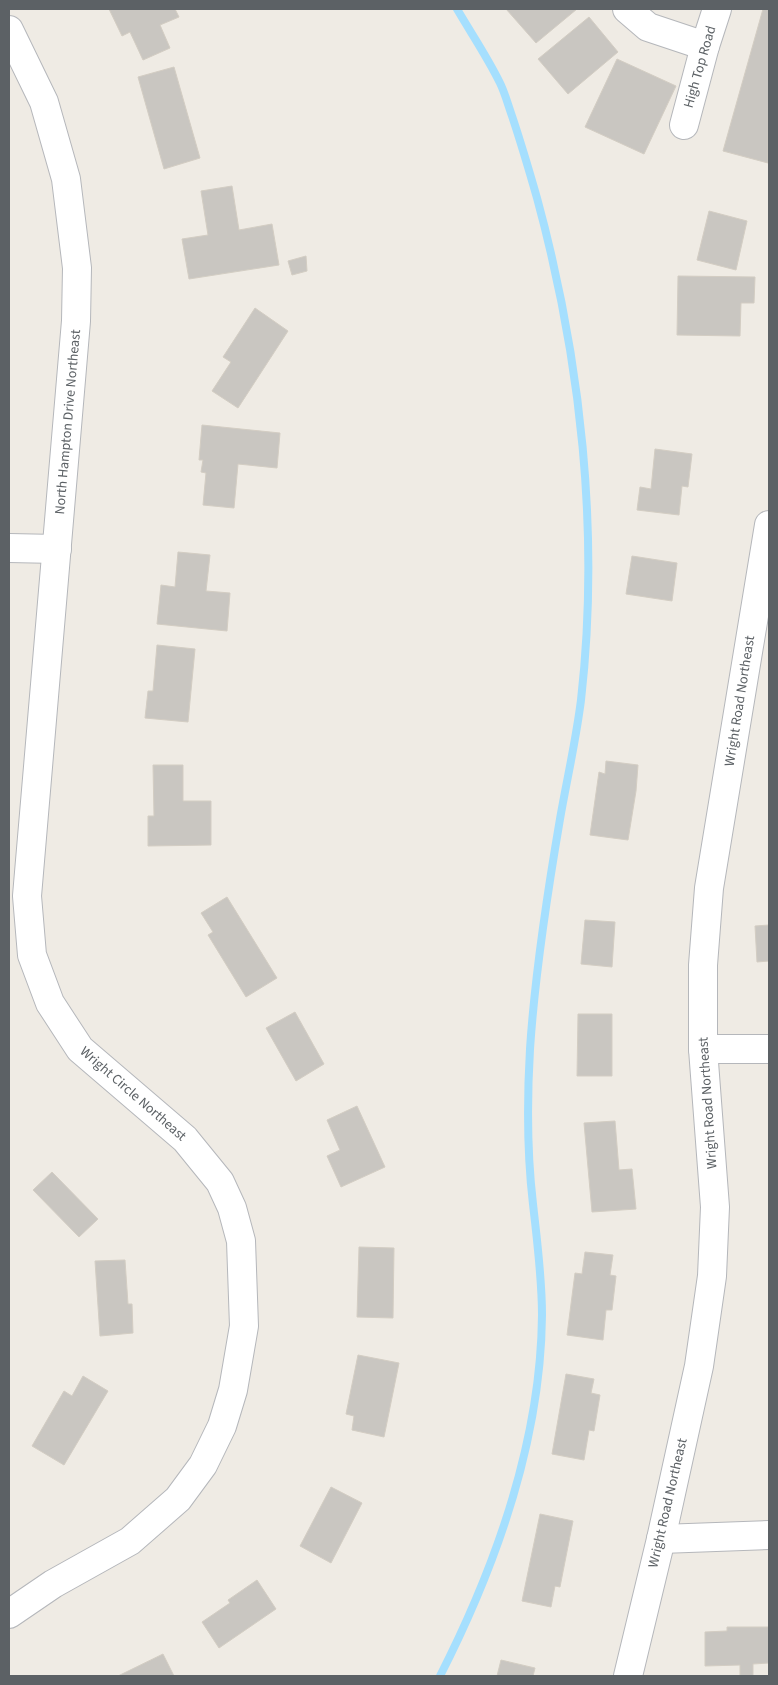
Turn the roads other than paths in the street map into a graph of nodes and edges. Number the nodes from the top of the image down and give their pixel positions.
1 (628, 9) edge
2 (717, 9) edge
3 (9, 30) edge
4 (705, 46) junction
5 (684, 125) dead end
6 (769, 525) edge
7 (9, 548) edge
8 (57, 549) junction
9 (33, 824) joint
10 (769, 1049) edge
11 (704, 1050) junction
12 (769, 1535) edge
13 (661, 1539) junction
14 (9, 1614) edge
15 (628, 1676) edge

1 - 4 street
2 - 4 street, High Top Road
3 - 8 street, North Hampton Drive Northeast
4 - 5 street, High Top Road
6 - 11 street, Wright Road Northeast
7 - 8 street
8 - 9 street, North Hampton Drive Northeast
9 - 14 street, Wright Circle Northeast
10 - 11 street
11 - 13 street, Wright Road Northeast
12 - 13 street
13 - 15 street, Wright Road Northeast

